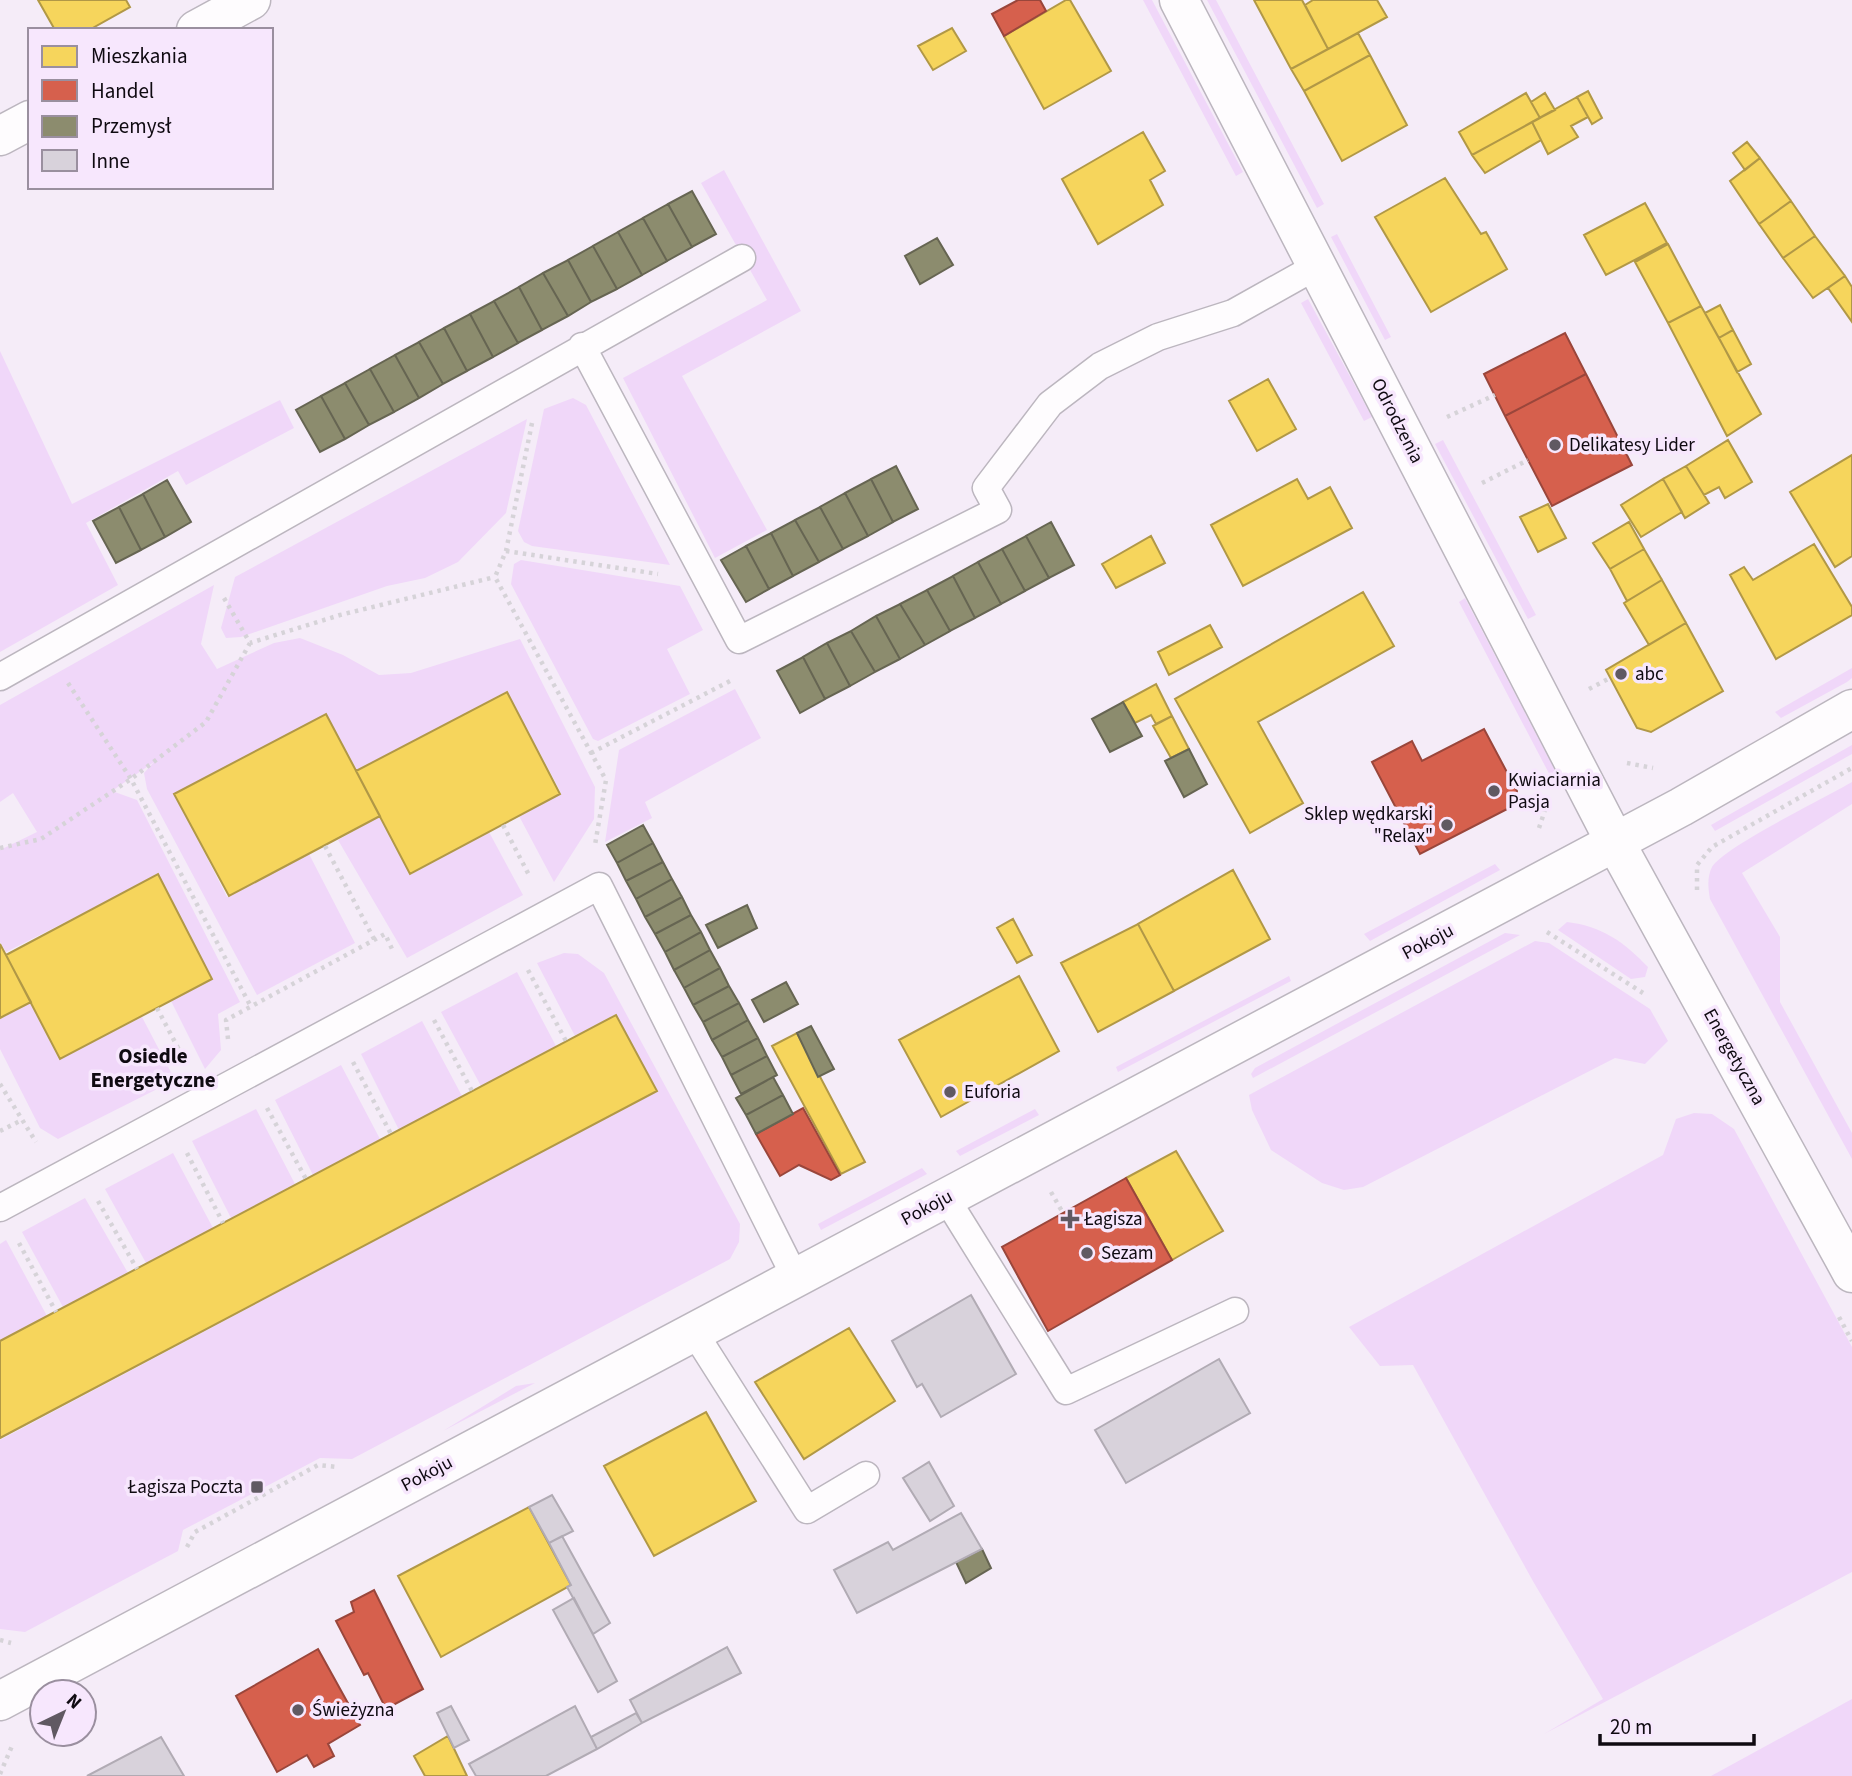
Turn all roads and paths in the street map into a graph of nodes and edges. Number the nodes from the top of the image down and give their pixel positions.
1 (251, 0) edge
2 (1179, 0) edge
3 (200, 28) edge
4 (28, 121) edge
5 (0, 136) edge
6 (742, 258) dead end
7 (1317, 266) junction
8 (582, 346) junction
9 (543, 368) junction
10 (1495, 395) dead end
11 (1443, 419) dead end
12 (1528, 460) dead end
13 (1478, 485) dead end
14 (506, 551) junction
15 (204, 564) junction
16 (703, 573) junction
17 (495, 577) junction
18 (739, 640) junction
19 (250, 643) junction
20 (47, 650) junction
21 (0, 677) edge
22 (1610, 678) dead end
23 (1585, 692) dead end
24 (1852, 709) edge
25 (591, 753) junction
26 (1852, 768) edge
27 (131, 779) junction
28 (1515, 799) dead end
29 (1544, 813) dead end
30 (503, 825) dead end
31 (1615, 842) junction
32 (325, 846) dead end
33 (0, 848) edge
34 (534, 885) dead end
35 (599, 886) junction
36 (1699, 902) dead end
37 (1543, 930) dead end
38 (523, 960) dead end
39 (1648, 996) dead end
40 (250, 1005) junction
41 (157, 1008) dead end
42 (429, 1010) dead end
43 (566, 1041) dead end
44 (229, 1048) dead end
45 (347, 1052) dead end
46 (189, 1069) dead end
47 (0, 1084) edge
48 (472, 1091) dead end
49 (261, 1098) dead end
50 (0, 1131) edge
51 (391, 1134) dead end
52 (181, 1140) dead end
53 (306, 1179) dead end
54 (1062, 1183) dead end
55 (1050, 1190) junction
56 (1040, 1195) dead end
57 (946, 1198) junction
58 (97, 1200) dead end
59 (0, 1208) edge
60 (1063, 1213) dead end
61 (223, 1223) dead end
62 (18, 1241) dead end
63 (137, 1269) dead end
64 (1852, 1273) edge
65 (795, 1278) junction
66 (1236, 1311) dead end
67 (56, 1312) dead end
68 (694, 1332) junction
69 (866, 1475) dead end
70 (0, 1701) edge

1 - 3 street
2 - 7 street, Odrodzenia
4 - 5 street
6 - 8 lane
7 - 18 lane
7 - 31 street, Odrodzenia
8 - 9 lane
8 - 16 lane
9 - 14 path
9 - 15 lane
10 - 11 path
12 - 13 path
14 - 16 path
14 - 17 path
15 - 19 path
15 - 20 lane
16 - 18 lane
17 - 19 path
17 - 25 path
18 - 25 path
19 - 27 path
20 - 21 lane
20 - 27 path
22 - 23 path
24 - 31 street, Pokoju
25 - 35 path
26 - 36 path
27 - 33 path
27 - 40 path
28 - 29 path
30 - 34 path
31 - 57 street, Pokoju
31 - 64 street, Energetyczna
32 - 40 path
35 - 59 lane
35 - 65 lane
37 - 39 path
38 - 43 path
40 - 44 path
41 - 46 path
42 - 48 path
45 - 51 path
47 - 50 path
49 - 53 path
52 - 61 path
54 - 55 path
55 - 56 path
55 - 60 path
57 - 65 street, Pokoju
57 - 66 lane
58 - 63 path
62 - 67 path
65 - 68 street, Pokoju
68 - 69 lane
68 - 70 street, Pokoju

